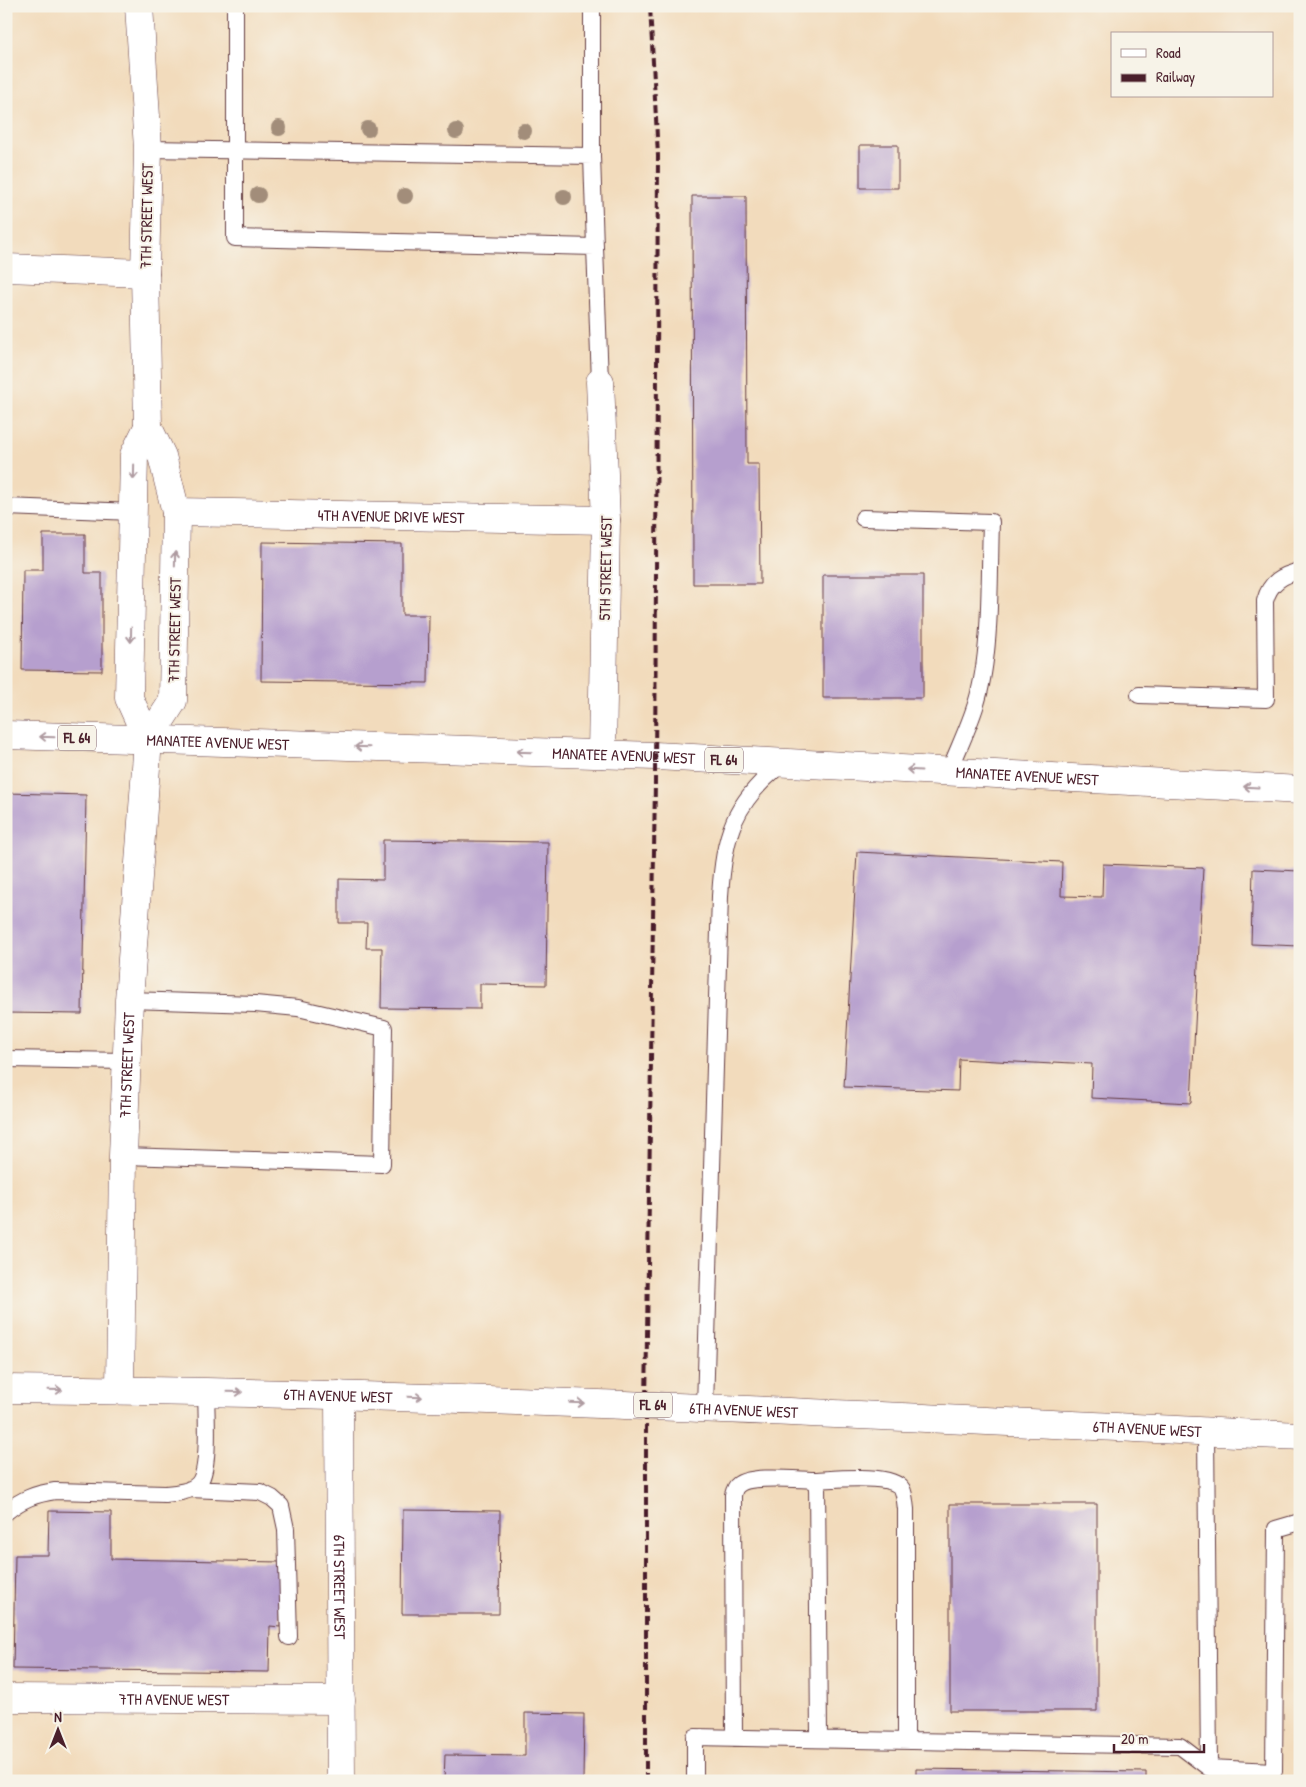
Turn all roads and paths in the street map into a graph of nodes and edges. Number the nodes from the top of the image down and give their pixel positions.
1 (139, 6) edge
2 (235, 6) edge
3 (592, 6) edge
4 (148, 149) junction
5 (235, 149) junction
6 (592, 156) junction
7 (595, 248) junction
8 (6, 268) edge
9 (145, 273) junction
10 (600, 382) joint
11 (148, 427) junction
12 (6, 507) edge
13 (133, 512) junction
14 (176, 512) junction
15 (863, 518) dead end
16 (606, 520) junction
17 (1300, 571) edge
18 (1139, 695) dead end
19 (6, 735) edge
20 (148, 740) junction
21 (602, 754) junction
22 (783, 762) junction
23 (949, 772) junction
24 (1300, 790) edge
25 (129, 1000) junction
26 (6, 1059) edge
27 (127, 1061) junction
28 (123, 1156) junction
29 (6, 1389) edge
30 (120, 1390) junction
31 (206, 1392) junction
32 (339, 1395) junction
33 (705, 1407) junction
34 (1206, 1431) junction
35 (1300, 1436) edge
36 (817, 1480) junction
37 (190, 1489) junction
38 (6, 1512) edge
39 (1300, 1522) edge
40 (289, 1637) dead end
41 (6, 1698) edge
42 (341, 1700) junction
43 (734, 1738) junction
44 (819, 1739) junction
45 (906, 1741) junction
46 (1210, 1768) junction
47 (341, 1781) edge
48 (695, 1781) edge

1 - 4 street, 7TH STREET WEST
2 - 5 lane
3 - 6 lane
4 - 5 lane
4 - 9 street, 7TH STREET WEST
5 - 6 lane
5 - 7 lane
6 - 7 lane
7 - 10 lane
8 - 9 street
9 - 11 street, 7TH STREET WEST
10 - 16 street, 5TH STREET WEST
11 -> 13 street, 7TH STREET WEST
11 - 14 street, 7TH STREET WEST
12 - 13 lane
13 -> 20 street, 7TH STREET WEST
14 - 16 street, 4TH AVENUE DRIVE WEST
20 -> 14 street, 7TH STREET WEST
15 - 23 lane
16 - 21 street, 5TH STREET WEST
17 - 18 lane
20 -> 19 street, MANATEE AVENUE WEST / FL 64
21 -> 20 street, MANATEE AVENUE WEST / FL 64
20 - 25 street, 7TH STREET WEST
21 - 22 street, MANATEE AVENUE WEST / FL 64
23 -> 22 street, MANATEE AVENUE WEST / FL 64
22 - 33 lane
24 -> 23 street, MANATEE AVENUE WEST / FL 64
25 - 27 street, 7TH STREET WEST
25 - 28 lane
26 - 27 lane
27 - 28 street, 7TH STREET WEST
28 - 30 street, 7TH STREET WEST
29 -> 30 street, 6TH AVENUE WEST / FL 64
30 - 31 street, 6TH AVENUE WEST / FL 64
31 -> 32 street, 6TH AVENUE WEST / FL 64
31 - 37 lane
32 -> 33 street, 6TH AVENUE WEST / FL 64
32 - 42 street, 6TH STREET WEST
33 - 34 street, 6TH AVENUE WEST / FL 64
34 - 35 street, 6TH AVENUE WEST / FL 64
34 - 46 lane
36 - 43 lane
36 - 44 lane
36 - 45 lane
37 - 38 lane
37 - 40 lane
39 - 46 lane
41 - 42 street, 7TH AVENUE WEST
42 - 47 street, 6TH STREET WEST
43 - 44 lane
43 - 48 lane
44 - 45 lane
45 - 46 lane

